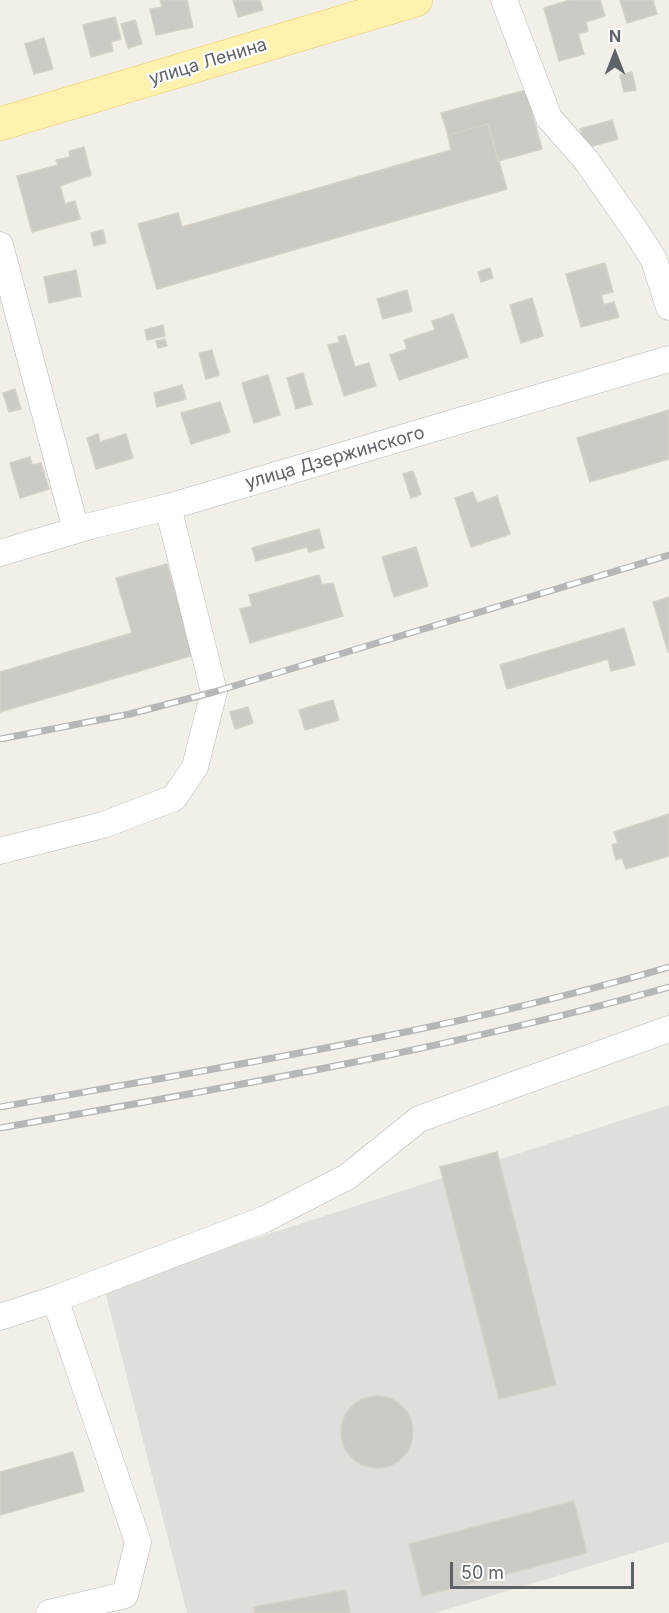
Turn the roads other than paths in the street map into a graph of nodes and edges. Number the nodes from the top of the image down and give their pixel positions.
1 (416, 0) edge
2 (504, 0) edge
3 (0, 124) edge
4 (0, 245) edge
5 (669, 307) edge
6 (669, 359) edge
7 (168, 507) junction
8 (76, 530) junction
9 (0, 553) edge
10 (0, 851) edge
11 (669, 1029) edge
12 (56, 1299) junction
13 (0, 1317) edge
14 (49, 1613) edge

1 - 3 main road, улица Ленина
2 - 5 street
4 - 8 street
6 - 7 street, улица Дзержинского
7 - 8 street, улица Дзержинского
7 - 10 street
8 - 9 street, улица Дзержинского
11 - 12 street
12 - 13 street
12 - 14 street

